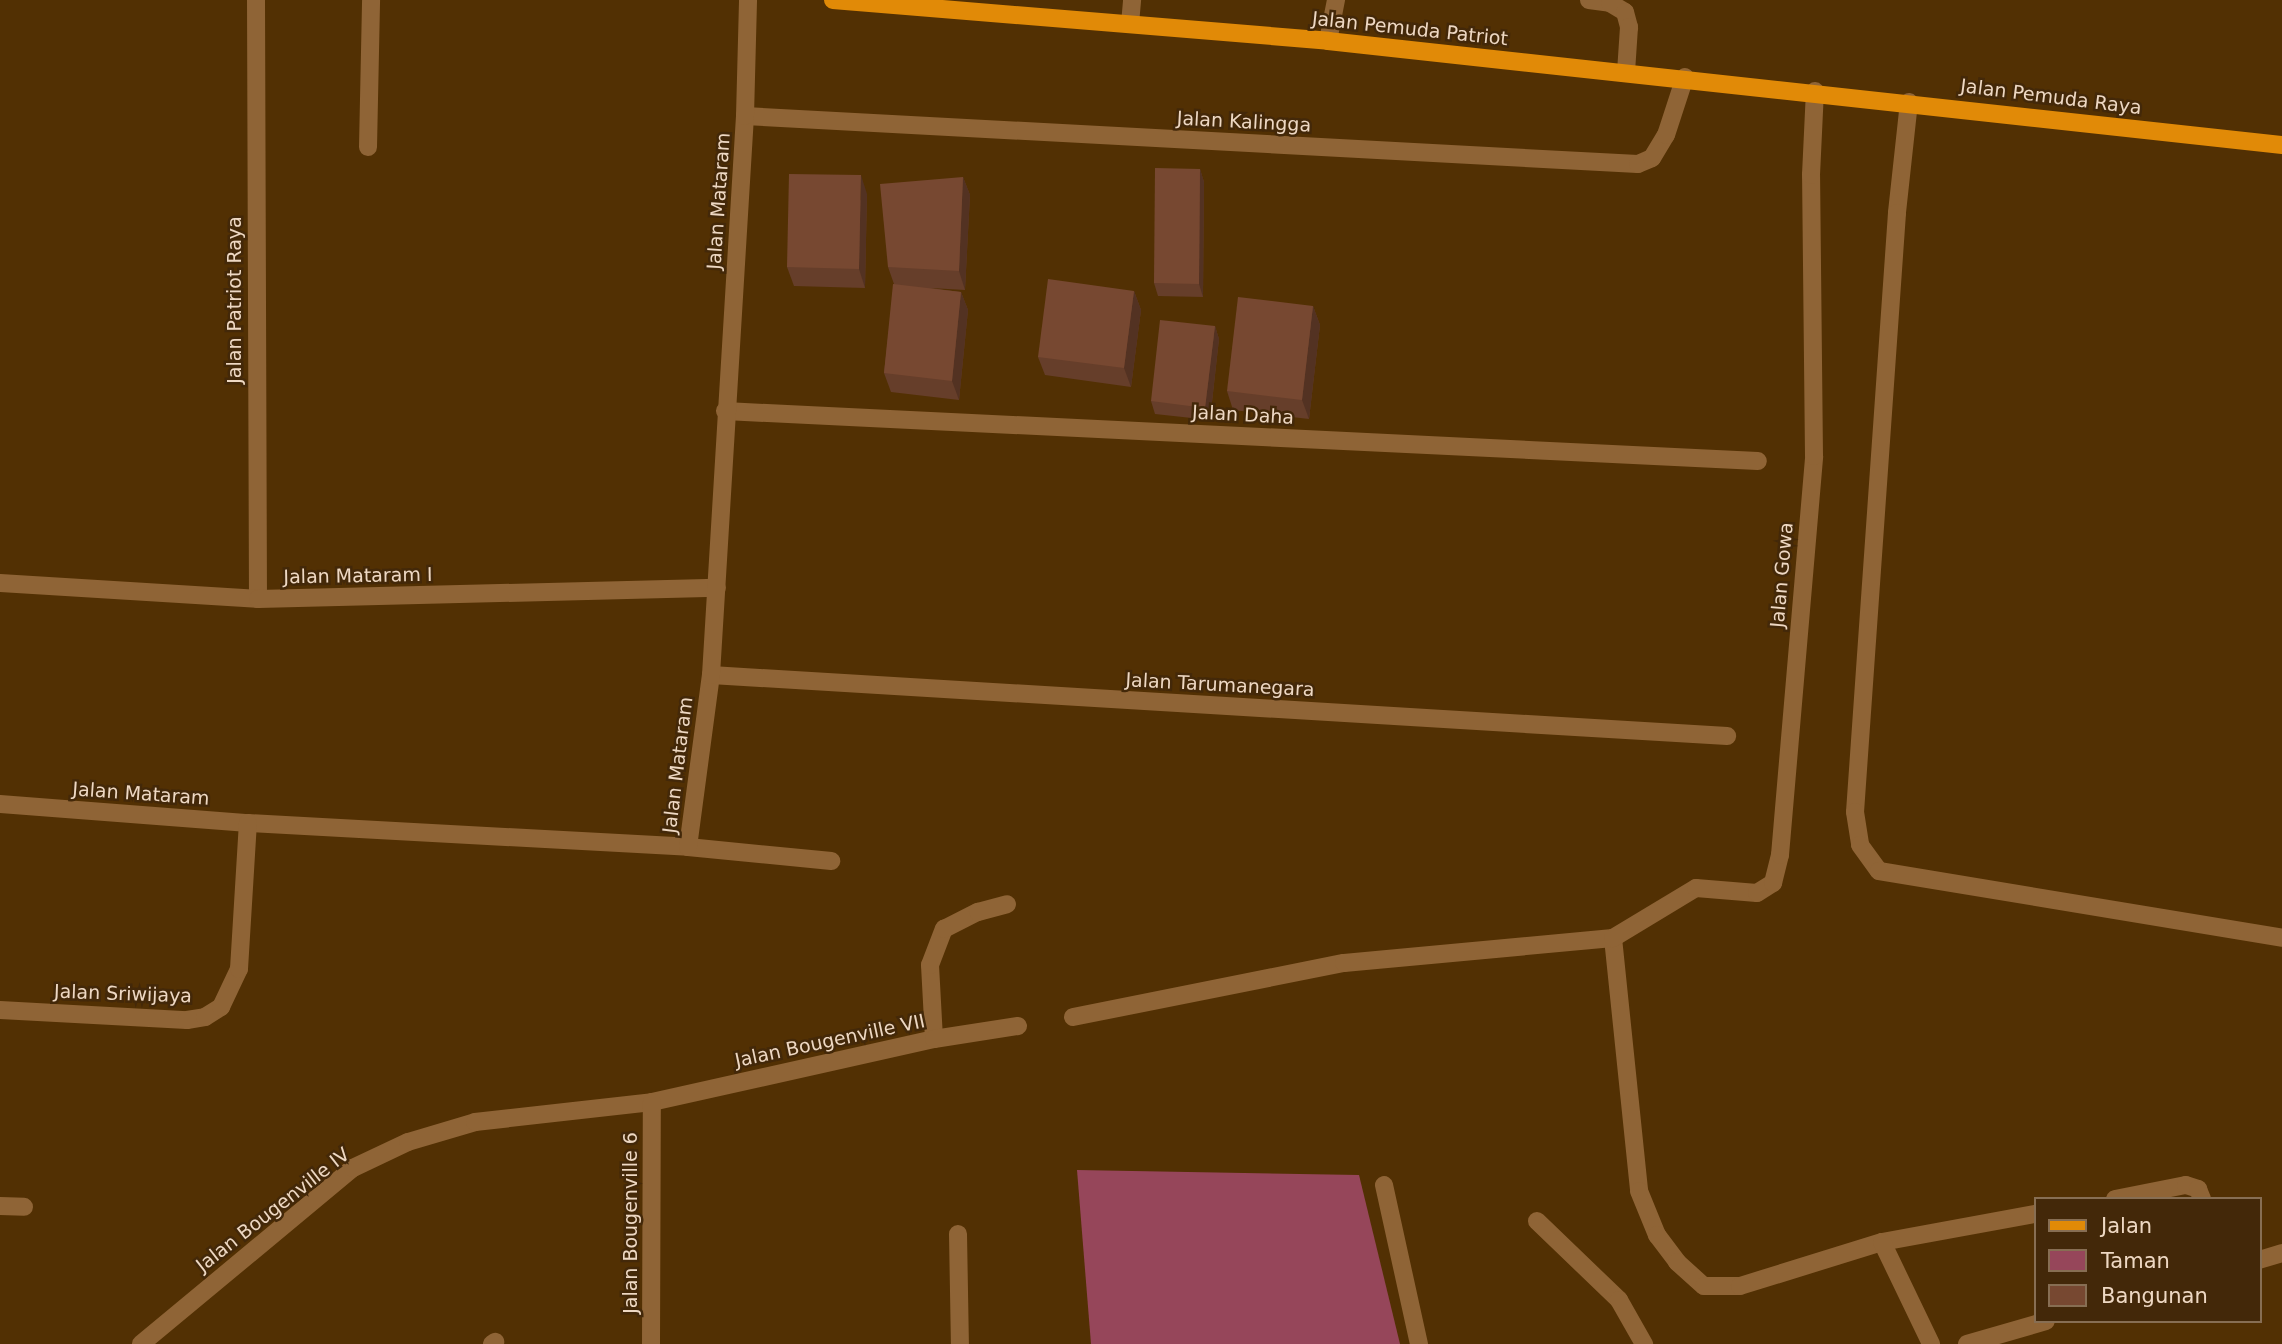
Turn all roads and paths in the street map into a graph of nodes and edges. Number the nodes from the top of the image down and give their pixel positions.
1 (256, 0) edge
2 (371, 0) edge
3 (748, 0) edge
4 (833, 0) edge
5 (1132, 0) edge
6 (1336, 0) edge
7 (1589, 0) edge
8 (885, 2) edge
9 (1130, 24) junction
10 (1328, 41) junction
11 (1626, 72) junction
12 (1685, 77) junction
13 (1815, 91) junction
14 (1909, 102) junction
15 (746, 116) junction
16 (2282, 145) edge
17 (368, 147) dead end
18 (726, 411) junction
19 (1758, 461) dead end
20 (0, 583) edge
21 (717, 588) junction
22 (258, 599) junction
23 (711, 675) junction
24 (1727, 736) dead end
25 (0, 804) edge
26 (248, 823) junction
27 (688, 847) junction
28 (831, 861) dead end
29 (1007, 904) dead end
30 (2282, 937) edge
31 (1612, 938) junction
32 (0, 1010) edge
33 (1073, 1017) dead end
34 (1018, 1026) dead end
35 (934, 1039) junction
36 (652, 1102) junction
37 (1384, 1185) dead end
38 (2125, 1197) edge
39 (2201, 1197) edge
40 (0, 1206) edge
41 (24, 1207) dead end
42 (2034, 1214) edge
43 (1537, 1222) dead end
44 (958, 1234) dead end
45 (1882, 1242) junction
46 (2282, 1254) edge
47 (2261, 1259) edge
48 (2039, 1323) edge
49 (141, 1344) edge
50 (651, 1344) edge
51 (960, 1344) edge
52 (1419, 1344) edge
53 (1644, 1344) edge
54 (1931, 1344) edge
55 (1967, 1344) edge

1 - 22 street, Jalan Patriot Raya
2 - 17 street
3 - 15 street, Jalan Mataram
4 - 8 main road, Jalan Pemuda Patriot
5 - 9 street
6 - 10 street
7 - 11 street
8 - 9 main road, Jalan Pemuda Patriot
9 - 10 main road, Jalan Pemuda Patriot
10 - 11 main road, Jalan Pemuda Patriot
11 - 12 main road, Jalan Pemuda Patriot
12 - 13 main road, Jalan Pemuda Patriot
12 - 15 street, Jalan Kalingga
13 - 14 main road, Jalan Pemuda Raya
13 - 31 street, Jalan Gowa
14 - 16 main road, Jalan Pemuda Raya
14 - 30 street
15 - 18 street, Jalan Mataram
18 - 19 street, Jalan Daha
18 - 21 street, Jalan Mataram
20 - 22 street, Jalan Mataram I
21 - 22 street, Jalan Mataram I
21 - 23 street, Jalan Mataram
23 - 24 street, Jalan Tarumanegara
23 - 27 street, Jalan Mataram
25 - 26 street, Jalan Mataram
26 - 27 street, Jalan Mataram
26 - 32 street, Jalan Sriwijaya
27 - 28 street
29 - 35 street
31 - 33 street
31 - 45 street
34 - 35 street, Jalan Bougenville VII
35 - 36 street, Jalan Bougenville VII
36 - 49 street, Jalan Bougenville IV
36 - 50 street, Jalan Bougenville 6
37 - 52 street
38 - 39 street
40 - 41 street
42 - 45 street
43 - 53 street
44 - 51 street
45 - 54 street
46 - 47 street
48 - 55 street

